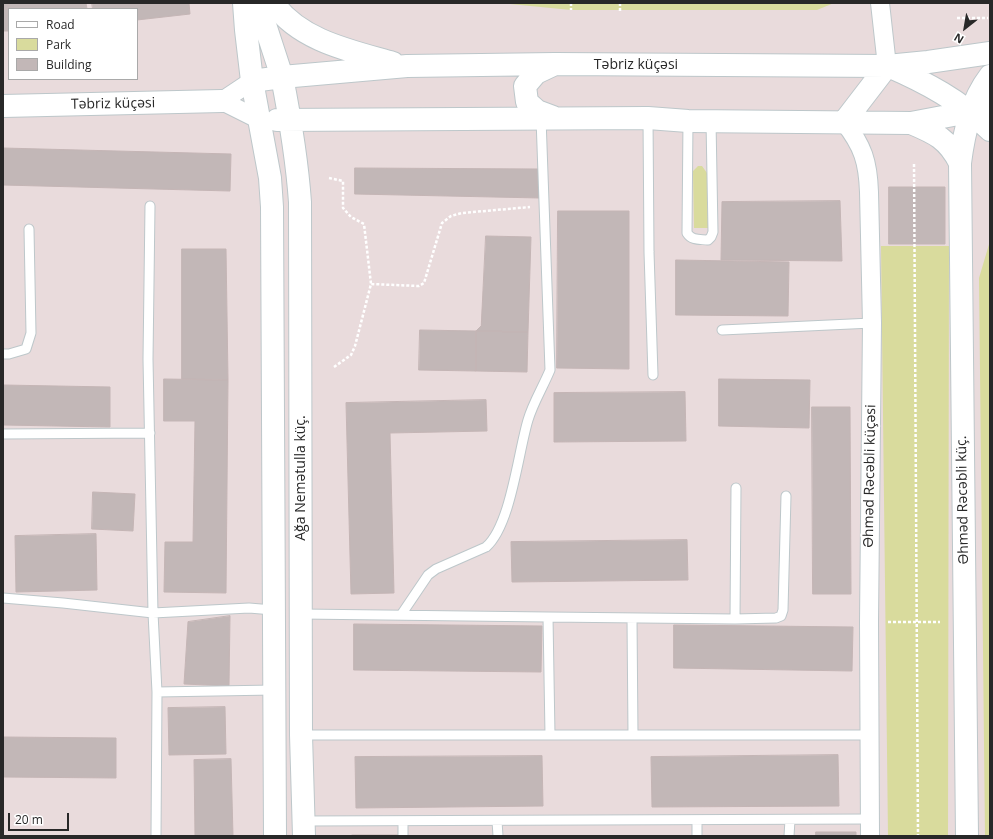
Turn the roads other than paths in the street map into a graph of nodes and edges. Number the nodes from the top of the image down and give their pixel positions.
1 (244, 3) edge
2 (258, 3) edge
3 (274, 3) edge
4 (880, 3) edge
5 (990, 53) edge
6 (555, 64) junction
7 (407, 66) junction
8 (887, 66) junction
9 (990, 76) edge
10 (282, 77) junction
11 (252, 81) junction
12 (222, 101) junction
13 (3, 106) edge
14 (980, 111) edge
15 (549, 118) junction
16 (648, 118) junction
17 (260, 120) junction
18 (290, 120) junction
19 (688, 121) junction
20 (711, 121) junction
21 (844, 122) junction
22 (911, 123) junction
23 (990, 130) edge
24 (960, 163) junction
25 (150, 206) dead end
26 (29, 229) dead end
27 (872, 323) junction
28 (722, 330) dead end
29 (3, 354) edge
30 (653, 375) dead end
31 (150, 433) junction
32 (3, 434) edge
33 (736, 488) dead end
34 (786, 496) dead end
35 (3, 598) edge
36 (273, 610) junction
37 (153, 613) junction
38 (301, 614) junction
39 (401, 615) junction
40 (548, 618) junction
41 (632, 618) junction
42 (735, 619) junction
43 (274, 690) junction
44 (158, 692) junction
45 (633, 734) junction
46 (302, 735) junction
47 (550, 735) junction
48 (868, 735) junction
49 (497, 820) junction
50 (697, 820) junction
51 (790, 820) junction
52 (402, 821) junction
53 (870, 827) edge
54 (304, 829) edge
55 (156, 836) edge
56 (275, 836) edge
57 (403, 836) edge
58 (498, 836) edge
59 (697, 836) edge
60 (789, 836) edge
61 (967, 836) edge

1 - 11 main road, Ağa Nemətulla küç.
2 - 10 main road, Ağa Nemətulla küç.
3 - 7 main road
4 - 8 street
5 - 8 main road, Təbriz küçəsi
6 - 7 main road, Təbriz küçəsi
6 - 8 main road, Təbriz küçəsi
6 - 15 main road
7 - 10 main road, Təbriz küçəsi
8 - 14 main road
8 - 21 main road
9 - 14 main road, Əhməd Rəcəbli küç.
10 - 11 main road, Təbriz küçəsi
10 - 18 main road, Ağa Nemətulla küç.
11 - 12 street
11 - 17 main road, Ağa Nemətulla küç.
12 - 13 main road, Təbriz küçəsi
12 - 17 street
14 - 22 main road
14 - 23 main road
14 - 24 main road, Əhməd Rəcəbli küç.
15 - 16 main road
15 - 18 main road
15 - 39 lane
16 - 19 main road
16 - 30 lane
17 - 18 main road
17 - 36 main road, Ağa Nemətulla küç.
18 - 38 main road, Ağa Nemətulla küç.
19 - 20 main road
19 - 20 lane
20 - 21 main road
21 - 22 main road
21 - 27 street, Əhməd Rəcəbli küçəsi
22 - 24 main road
24 - 61 main road, Əhməd Rəcəbli küç.
25 - 31 lane
26 - 29 lane
27 - 28 lane
27 - 48 street, Əhməd Rəcəbli küçəsi
31 - 32 lane
31 - 37 lane
33 - 42 lane
34 - 42 lane
35 - 37 lane
36 - 37 lane
36 - 43 main road, Ağa Nemətulla küç.
37 - 44 lane
38 - 39 lane
38 - 46 main road, Ağa Nemətulla küç.
39 - 40 lane
40 - 41 lane
40 - 47 lane
41 - 42 lane
41 - 45 lane
43 - 44 lane
43 - 56 main road, Ağa Nemətulla küç.
44 - 55 lane
45 - 47 lane
45 - 48 lane
46 - 47 lane
46 - 54 main road, Ağa Nemətulla küç.
48 - 53 street, Əhməd Rəcəbli küçəsi
49 - 50 lane
49 - 52 lane
49 - 58 lane
50 - 51 lane
50 - 59 lane
51 - 53 lane
51 - 60 lane
52 - 54 lane
52 - 57 lane

